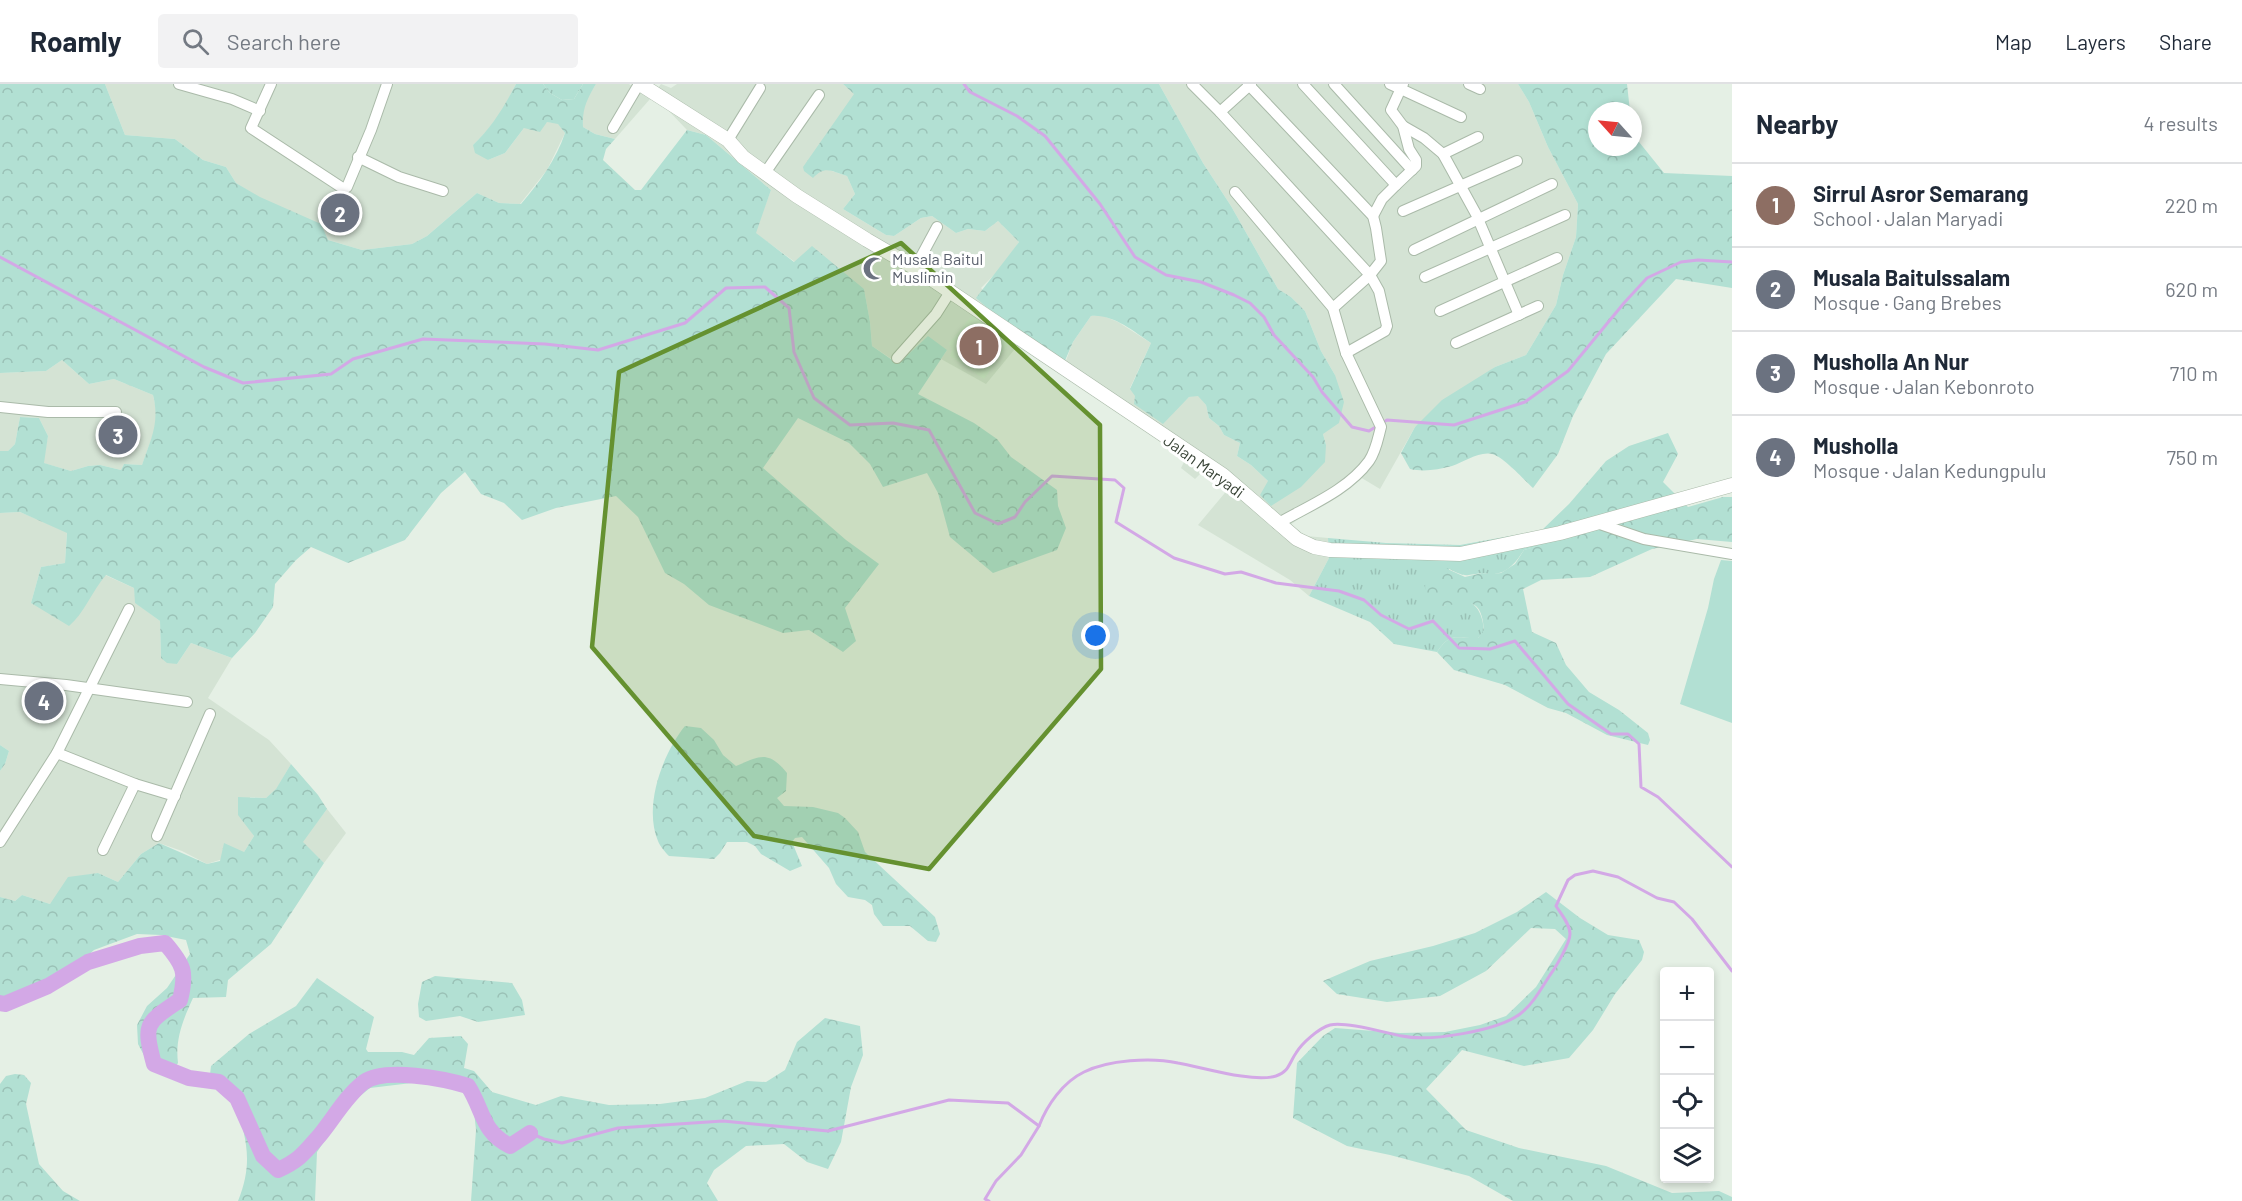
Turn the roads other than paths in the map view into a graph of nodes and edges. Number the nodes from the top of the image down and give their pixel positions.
1 (179, 84) edge
2 (271, 84) edge
3 (387, 84) edge
4 (639, 84) edge
5 (1192, 84) edge
6 (1249, 84) edge
7 (1303, 84) edge
8 (1334, 84) edge
9 (1390, 84) edge
10 (1469, 84) edge
11 (1402, 86) edge
12 (760, 88) dead end
13 (1480, 89) dead end
14 (819, 95) dead end
15 (260, 111) junction
16 (1220, 112) junction
17 (1461, 117) dead end
18 (1403, 126) junction
19 (614, 128) dead end
20 (1478, 137) dead end
21 (728, 140) junction
22 (1443, 154) junction
23 (358, 157) junction
24 (1517, 161) dead end
25 (1412, 170) junction
26 (765, 173) junction
27 (1552, 184) dead end
28 (1396, 185) junction
29 (1460, 186) junction
30 (442, 191) dead end
31 (1235, 192) dead end
32 (1403, 211) dead end
33 (1565, 215) dead end
34 (1373, 216) junction
35 (1478, 219) junction
36 (937, 227) dead end
37 (1491, 249) junction
38 (1414, 250) dead end
39 (1557, 258) dead end
40 (915, 268) junction
41 (1370, 275) junction
42 (1425, 277) dead end
43 (1506, 281) junction
44 (950, 292) junction
45 (1538, 306) dead end
46 (1333, 308) junction
47 (1440, 311) dead end
48 (1519, 315) junction
49 (1456, 343) dead end
50 (1346, 353) junction
51 (897, 358) dead end
52 (0, 407) edge
53 (116, 412) dead end
54 (1732, 485) edge
55 (1597, 523) junction
56 (1277, 524) junction
57 (1732, 554) edge
58 (129, 609) dead end
59 (0, 679) edge
60 (89, 688) junction
61 (187, 702) dead end
62 (210, 714) dead end
63 (57, 753) junction
64 (135, 783) junction
65 (175, 795) junction
66 (157, 836) dead end
67 (0, 842) edge
68 (103, 850) dead end

1 - 15 street
2 - 15 street
3 - 23 street
4 - 19 street
4 - 21 street, Jalan Maryadi
5 - 16 street
6 - 16 street
6 - 34 street
7 - 28 street
8 - 25 street
9 - 11 street
10 - 13 street
11 - 17 street
11 - 18 street
12 - 21 street
14 - 26 street
15 - 23 street
16 - 41 street
18 - 22 street
18 - 25 street
20 - 22 street
21 - 26 street, Jalan Maryadi
22 - 29 street
23 - 30 street
24 - 29 street
25 - 28 street
26 - 40 street, Jalan Maryadi
27 - 35 street
28 - 34 street
29 - 32 street
29 - 35 street
31 - 46 street
33 - 37 street
34 - 41 street
35 - 37 street
35 - 38 street
36 - 40 street
37 - 42 street
37 - 43 street
39 - 43 street
40 - 44 street, Jalan Maryadi
41 - 46 street
41 - 50 street
43 - 47 street
43 - 48 street
44 - 51 street
44 - 56 street, Jalan Maryadi
45 - 48 street
46 - 50 street
48 - 49 street
50 - 56 street
52 - 53 street
54 - 55 street, Jalan Maryadi
55 - 56 street, Jalan Maryadi
55 - 57 street
58 - 60 street
59 - 60 street
60 - 61 street
60 - 63 street
62 - 65 street
63 - 64 street
63 - 67 street
64 - 65 street
64 - 68 street
65 - 66 street

